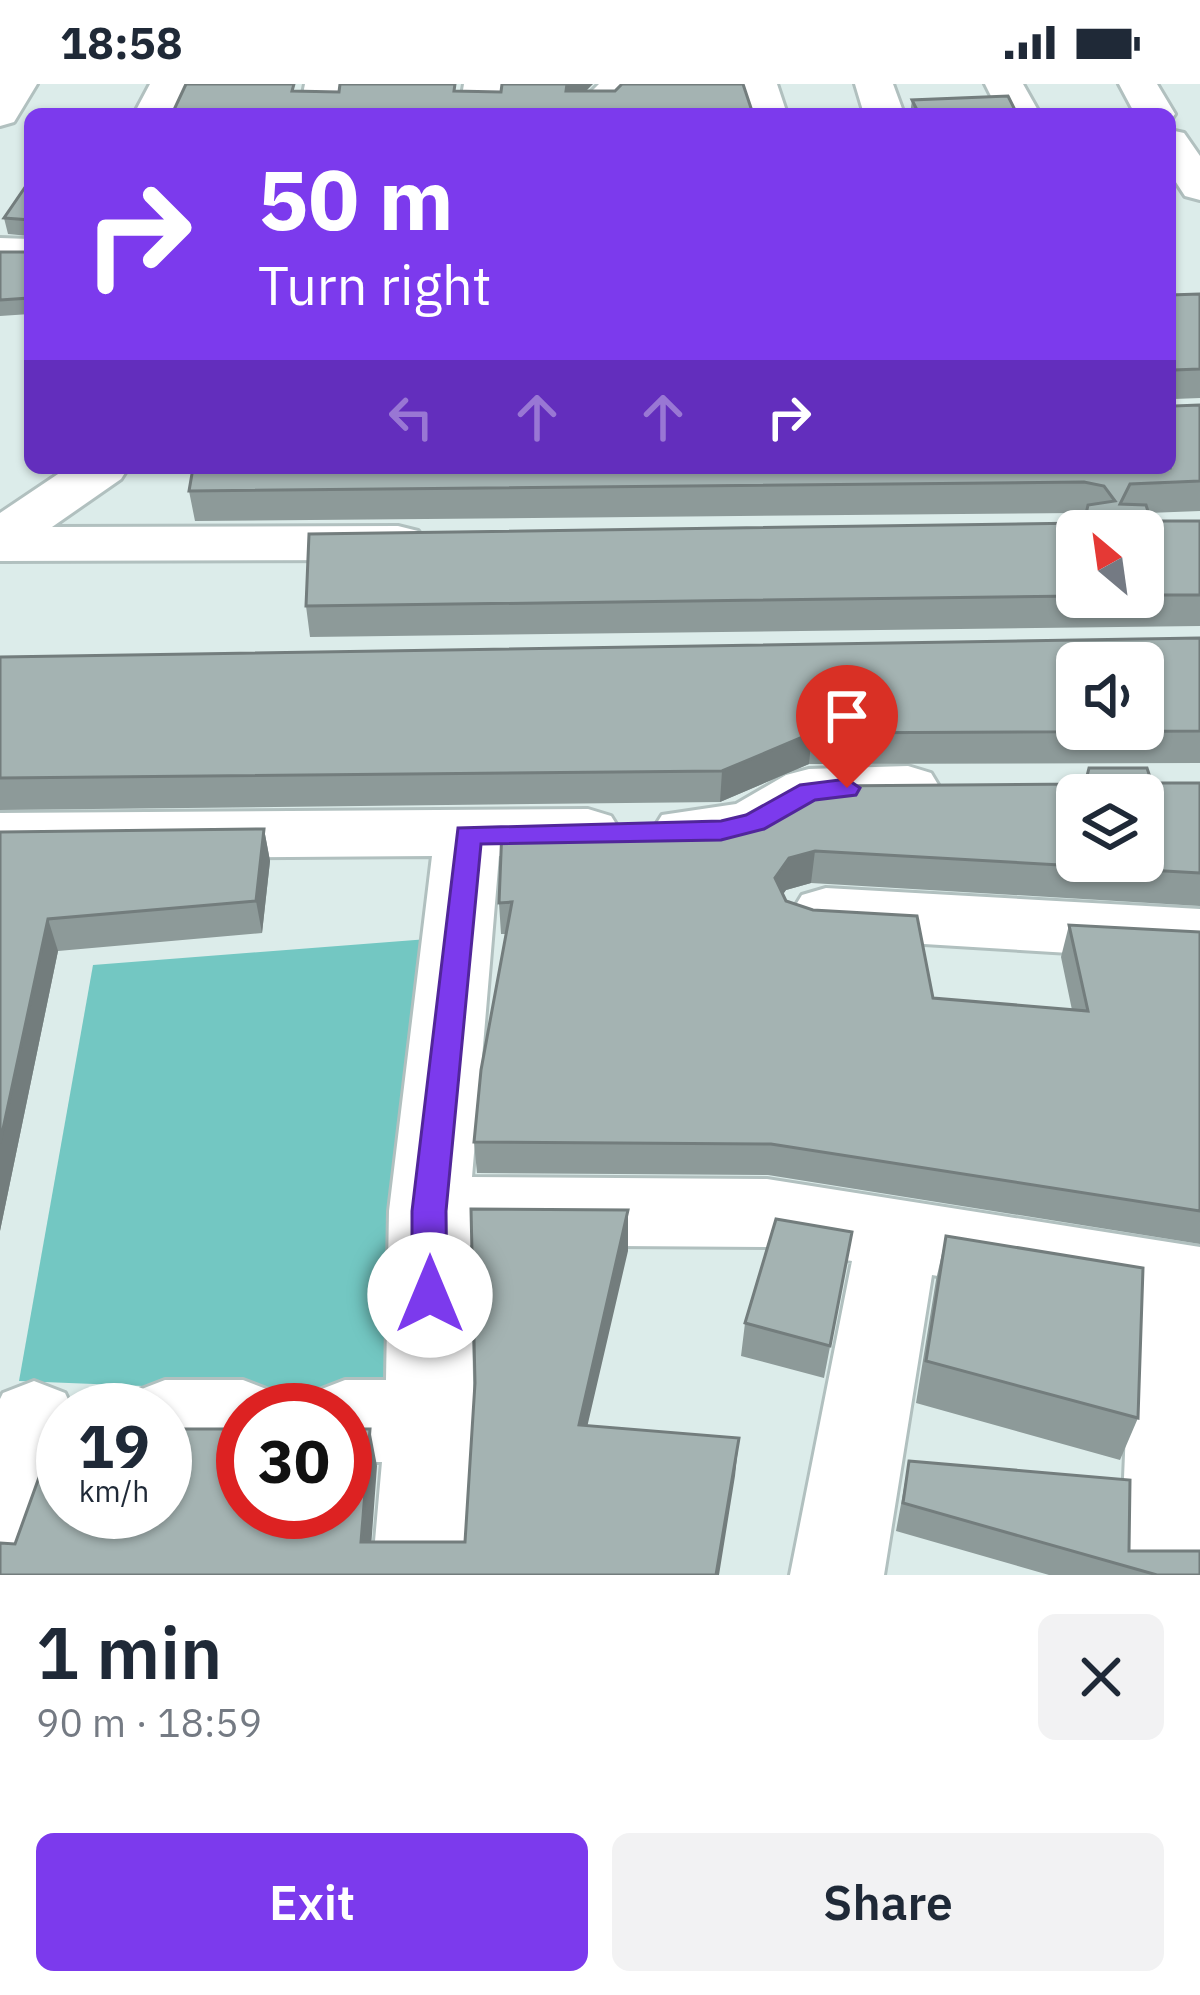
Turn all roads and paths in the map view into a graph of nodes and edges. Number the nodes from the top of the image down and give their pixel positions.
1 (18, 84) edge
2 (621, 84) edge
3 (595, 108) edge
4 (1200, 109) edge
5 (0, 114) edge
6 (1176, 136) edge
7 (94, 474) edge
8 (0, 541) edge
9 (447, 543) edge
10 (964, 788) edge
11 (468, 834) junction
12 (0, 836) edge
13 (811, 912) edge
14 (1200, 935) edge
15 (429, 1211) junction
16 (898, 1234) junction
17 (1187, 1281) edge
18 (388, 1421) edge
19 (32, 1422) edge
20 (0, 1544) edge
21 (419, 1575) edge
22 (836, 1575) edge
23 (1167, 1575) edge

1 - 5 street
2 - 3 street
4 - 6 street
7 - 8 street
8 - 9 street
10 - 11 street
11 - 12 street
11 - 15 street
13 - 14 street
15 - 16 street
15 - 18 street
16 - 17 street
16 - 22 street
17 - 23 street
18 - 21 street
19 - 20 street

